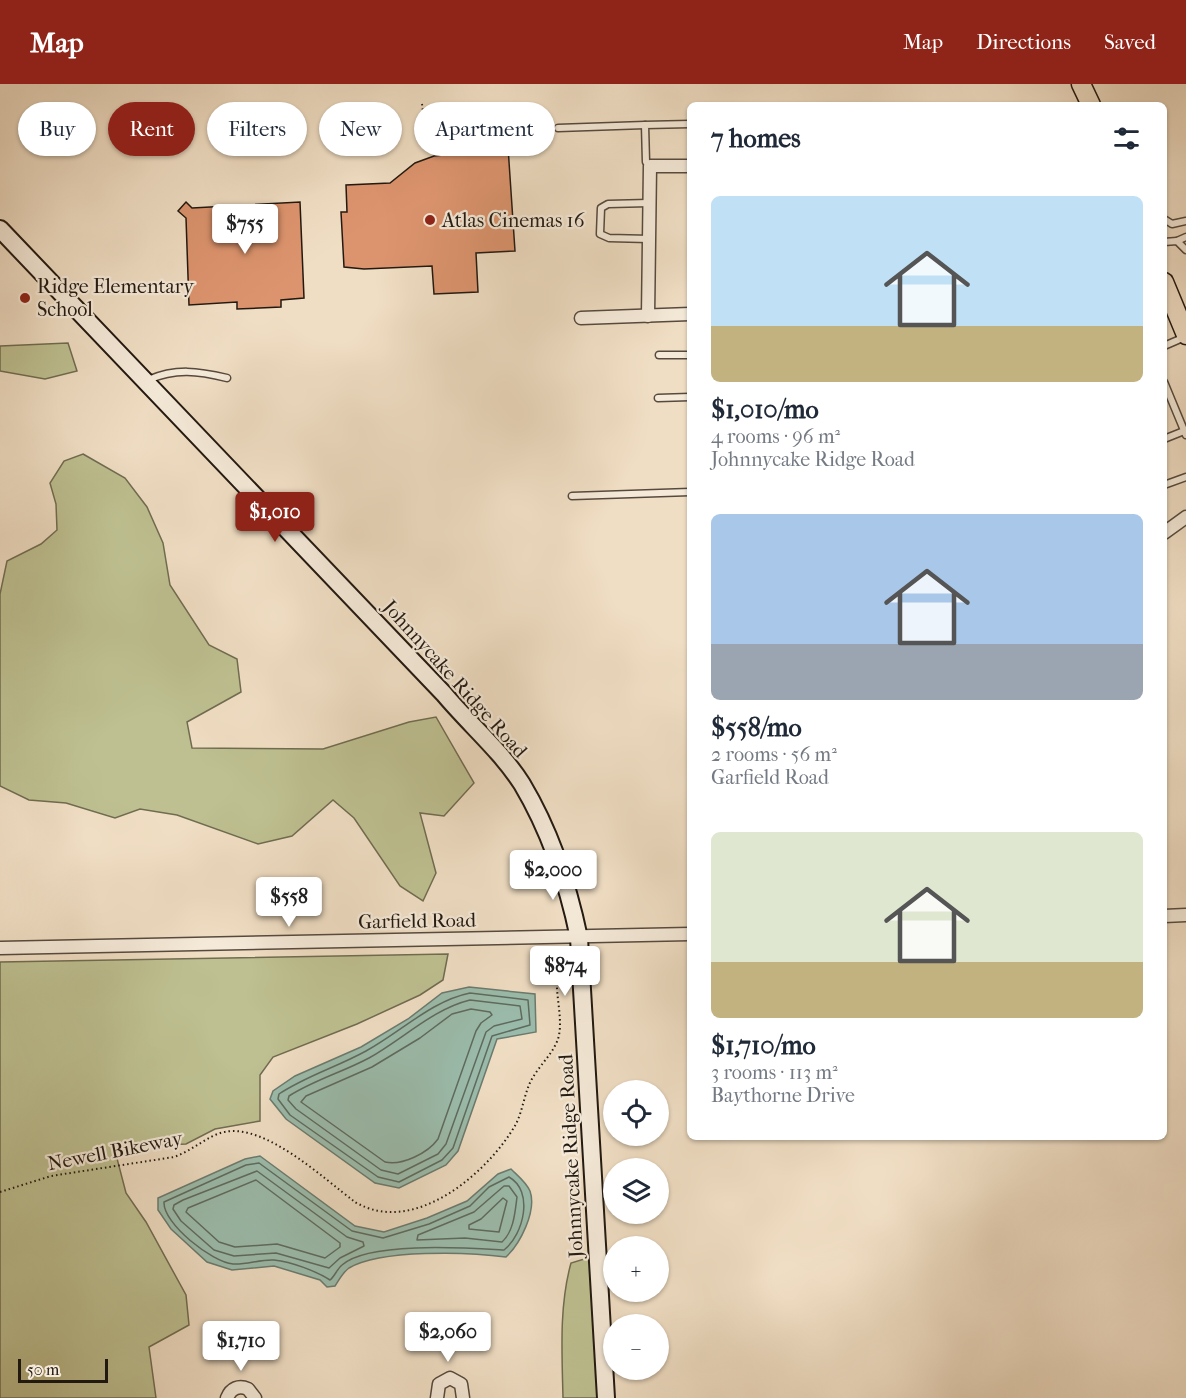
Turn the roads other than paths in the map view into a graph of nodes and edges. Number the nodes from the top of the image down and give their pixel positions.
1 (1082, 84) edge
2 (1090, 102) edge
3 (687, 124) edge
4 (645, 125) junction
5 (558, 128) dead end
6 (650, 166) junction
7 (687, 166) edge
8 (649, 203) junction
9 (1167, 221) edge
10 (1186, 221) edge
11 (0, 229) edge
12 (1186, 237) edge
13 (649, 239) junction
14 (1177, 241) junction
15 (1167, 242) edge
16 (1186, 250) edge
17 (1167, 289) edge
18 (687, 314) edge
19 (648, 316) junction
20 (581, 318) dead end
21 (1186, 336) edge
22 (1167, 345) edge
23 (659, 355) dead end
24 (687, 355) edge
25 (227, 378) dead end
26 (145, 381) junction
27 (1167, 389) edge
28 (687, 397) edge
29 (658, 398) dead end
30 (1185, 433) edge
31 (1167, 438) edge
32 (1186, 477) edge
33 (1167, 484) edge
34 (687, 492) edge
35 (572, 496) dead end
36 (1186, 517) edge
37 (1167, 531) edge
38 (1186, 915) edge
39 (1167, 916) edge
40 (687, 934) edge
41 (579, 946) junction
42 (0, 948) edge
43 (227, 1398) edge
44 (255, 1398) edge
45 (437, 1398) edge
46 (463, 1398) edge
47 (606, 1398) edge

1 - 2 main road
3 - 4 lane
4 - 5 lane
4 - 6 lane
6 - 7 street
6 - 8 street
8 - 13 street
8 - 13 lane
9 - 10 lane
11 - 26 main road, Johnnycake Ridge Road
12 - 14 lane
13 - 19 street
14 - 15 lane
14 - 16 lane
17 - 21 main road
18 - 19 street
19 - 20 street
21 - 22 lane
23 - 24 lane
25 - 26 lane
26 - 41 main road, Johnnycake Ridge Road
27 - 30 lane
28 - 29 lane
30 - 31 lane
32 - 33 lane
34 - 35 lane
36 - 37 street
38 - 39 street
40 - 41 street, Garfield Road
41 - 42 street, Garfield Road
41 - 47 main road, Johnnycake Ridge Road
43 - 44 street
45 - 46 street

